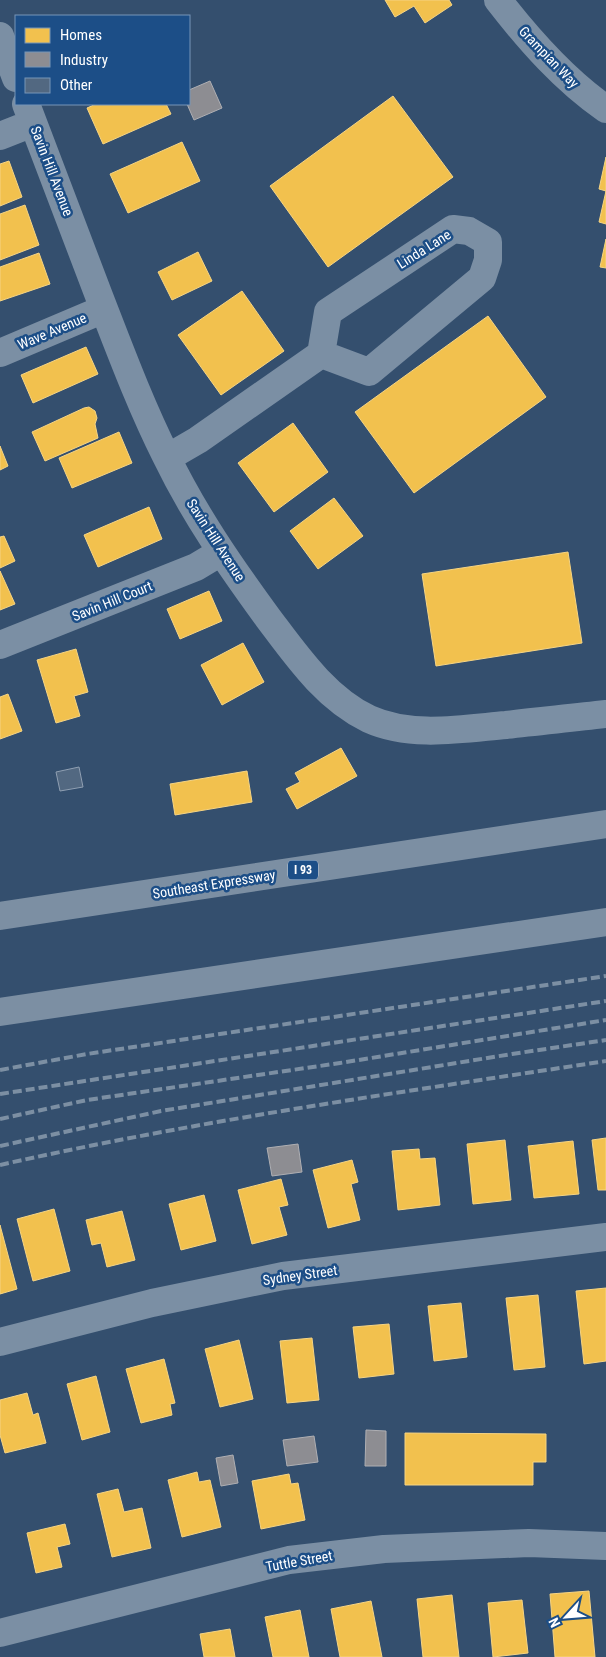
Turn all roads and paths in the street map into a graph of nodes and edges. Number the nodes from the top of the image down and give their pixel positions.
1 (498, 0) edge
2 (0, 36) edge
3 (15, 75) edge
4 (606, 109) edge
5 (30, 114) edge
6 (0, 136) edge
7 (104, 309) junction
8 (0, 353) edge
9 (321, 354) junction
10 (167, 458) junction
11 (221, 552) junction
12 (0, 645) edge
13 (606, 714) edge
14 (606, 824) edge
15 (0, 916) edge
16 (606, 922) edge
17 (0, 1012) edge
18 (606, 1237) edge
19 (0, 1342) edge
20 (606, 1546) edge
21 (0, 1633) edge

1 - 4 street, Grampian Way
2 - 3 street
5 - 6 street
5 - 7 street, Savin Hill Avenue
7 - 8 street, Wave Avenue
7 - 10 street, Savin Hill Avenue
9 - 9 street, Linda Lane
9 - 10 street
10 - 11 street, Savin Hill Avenue
11 - 12 street, Savin Hill Court
11 - 13 street, Savin Hill Avenue
14 - 15 highway, Southeast Expressway / I 93
16 - 17 highway
18 - 19 street, Sydney Street
20 - 21 street, Tuttle Street

